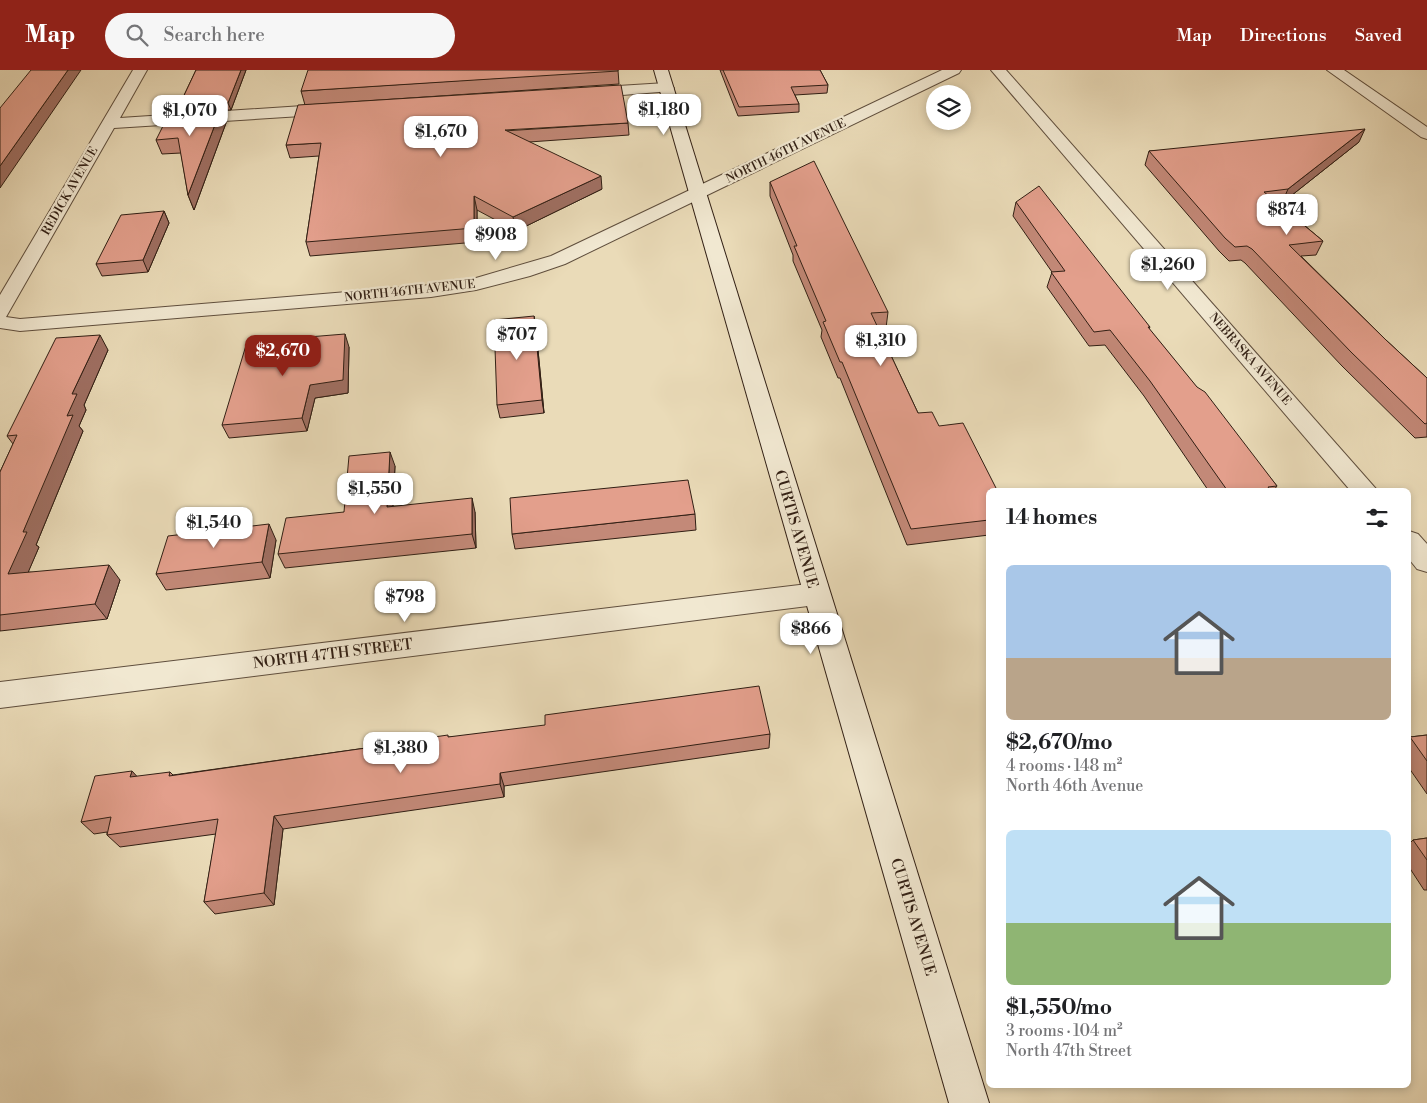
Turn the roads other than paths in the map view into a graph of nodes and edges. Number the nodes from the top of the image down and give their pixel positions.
1 (140, 70) edge
2 (661, 70) edge
3 (954, 70) edge
4 (998, 70) edge
5 (1334, 70) edge
6 (666, 88) junction
7 (567, 94) edge
8 (348, 108) edge
9 (110, 124) junction
10 (1427, 134) edge
11 (698, 193) junction
12 (0, 312) edge
13 (0, 322) edge
14 (1362, 488) edge
15 (1411, 543) edge
16 (1427, 562) edge
17 (816, 594) junction
18 (0, 695) edge
19 (969, 1103) edge

1 - 9 street, REDICK AVENUE
2 - 6 street, CURTIS AVENUE
3 - 11 street, NORTH 46TH AVENUE
4 - 14 street, NEBRASKA AVENUE
5 - 10 street
6 - 7 street
6 - 11 street, CURTIS AVENUE
8 - 9 street
9 - 12 street, REDICK AVENUE
11 - 13 street, NORTH 46TH AVENUE
11 - 17 street, CURTIS AVENUE
15 - 16 street
17 - 18 street, NORTH 47TH STREET
17 - 19 street, CURTIS AVENUE

